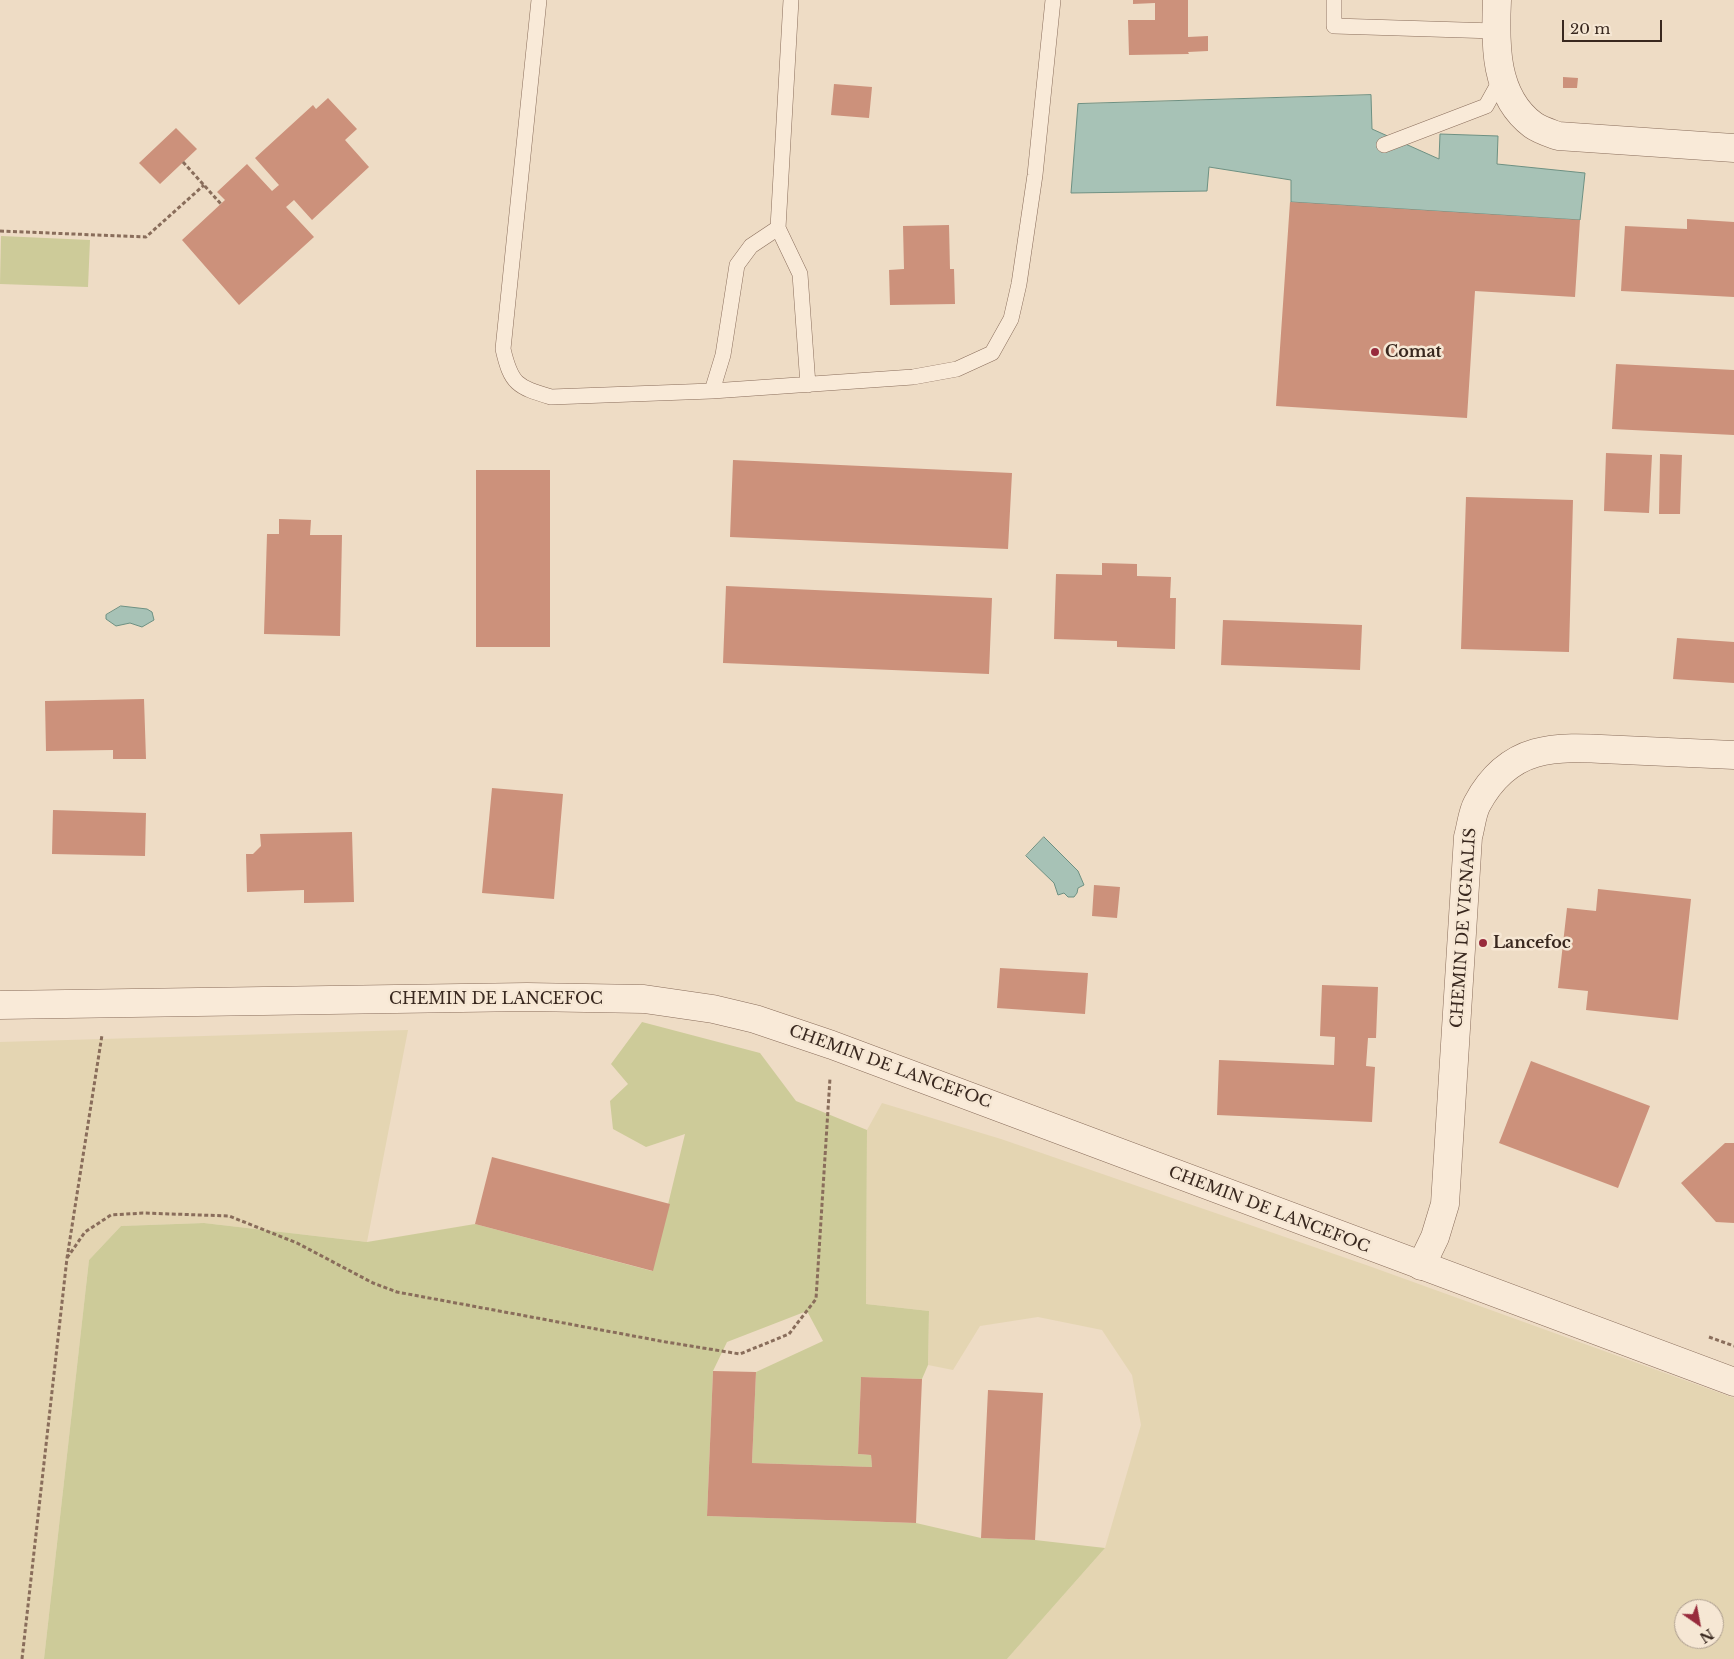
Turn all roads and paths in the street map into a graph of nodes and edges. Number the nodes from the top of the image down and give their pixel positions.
1 (539, 0) edge
2 (791, 0) edge
3 (1053, 0) edge
4 (1334, 0) edge
5 (1497, 0) edge
6 (1495, 31) junction
7 (1501, 79) junction
8 (1384, 145) dead end
9 (1734, 148) edge
10 (183, 162) dead end
11 (204, 186) junction
12 (221, 204) dead end
13 (778, 228) junction
14 (0, 231) edge
15 (808, 386) junction
16 (712, 391) junction
17 (1734, 755) edge
18 (107, 1003) junction
19 (0, 1005) edge
20 (832, 1045) junction
21 (67, 1258) junction
22 (1421, 1266) junction
23 (1734, 1382) edge
24 (22, 1659) edge

1 - 16 lane
2 - 13 lane
3 - 15 lane
4 - 6 lane
5 - 6 street
6 - 7 street
7 - 8 lane
7 - 9 street
10 - 11 path
11 - 12 path
11 - 14 path
13 - 15 lane
13 - 16 lane
15 - 16 lane
17 - 22 street, CHEMIN DE VIGNALIS
18 - 19 street, CHEMIN DE LANCEFOC
18 - 20 street, CHEMIN DE LANCEFOC
18 - 21 path
20 - 21 path
20 - 22 street, CHEMIN DE LANCEFOC
21 - 24 path
22 - 23 street, CHEMIN DE LANCEFOC

